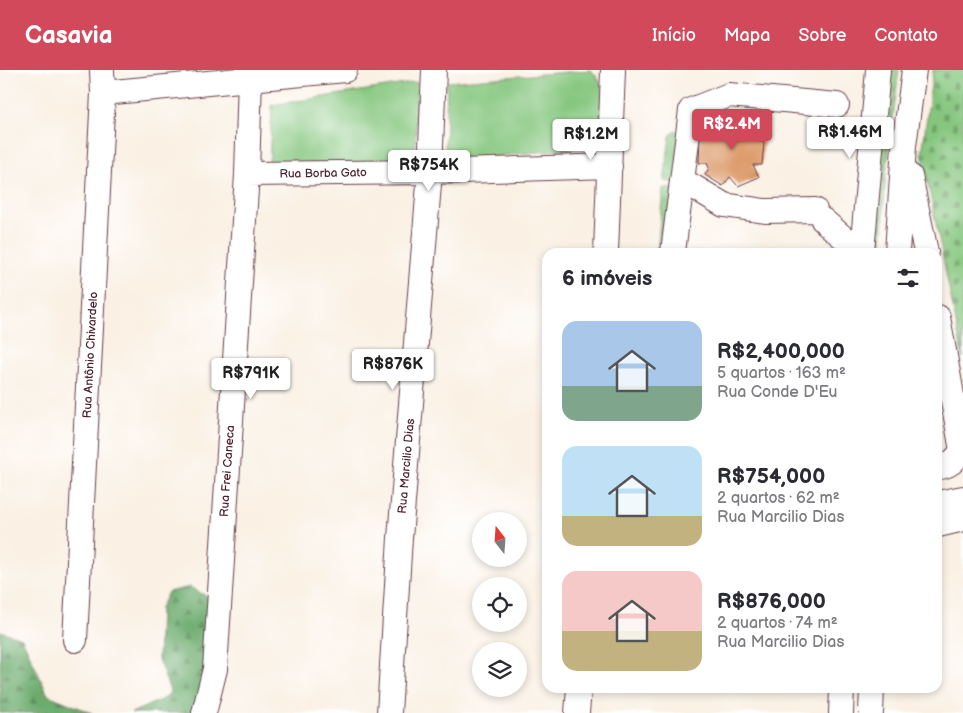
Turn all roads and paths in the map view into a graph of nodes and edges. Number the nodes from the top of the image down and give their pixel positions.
1 (345, 70) edge
2 (434, 70) edge
3 (613, 70) edge
4 (878, 70) edge
5 (914, 70) edge
6 (250, 78) junction
7 (102, 81) edge
8 (837, 105) dead end
9 (904, 146) junction
10 (610, 166) junction
11 (430, 172) junction
12 (247, 174) junction
13 (682, 180) junction
14 (606, 248) edge
15 (674, 248) edge
16 (856, 248) edge
17 (861, 248) edge
18 (897, 248) edge
19 (925, 248) edge
20 (942, 329) edge
21 (955, 369) edge
22 (942, 467) edge
23 (963, 498) edge
24 (942, 502) edge
25 (963, 519) edge
26 (942, 524) edge
27 (75, 640) dead end
28 (579, 693) edge
29 (842, 693) edge
30 (872, 693) edge
31 (204, 713) edge
32 (389, 713) edge
33 (577, 713) edge
34 (841, 713) edge
35 (871, 713) edge

1 - 6 street
2 - 11 street, Rua Marcilio Dias
3 - 10 street
4 - 17 street
5 - 9 street
6 - 7 street
6 - 12 street, Rua Frei Caneca
7 - 27 street, Rua Antônio Chivardelo
8 - 13 street
9 - 18 street
9 - 19 street
10 - 11 street, Rua Borba Gato
10 - 14 street
11 - 12 street, Rua Borba Gato
11 - 32 street, Rua Marcilio Dias
12 - 31 street, Rua Frei Caneca
13 - 15 street
13 - 16 street
20 - 21 street
21 - 22 street
23 - 24 street
25 - 26 street
28 - 33 street
29 - 34 street
30 - 35 street

